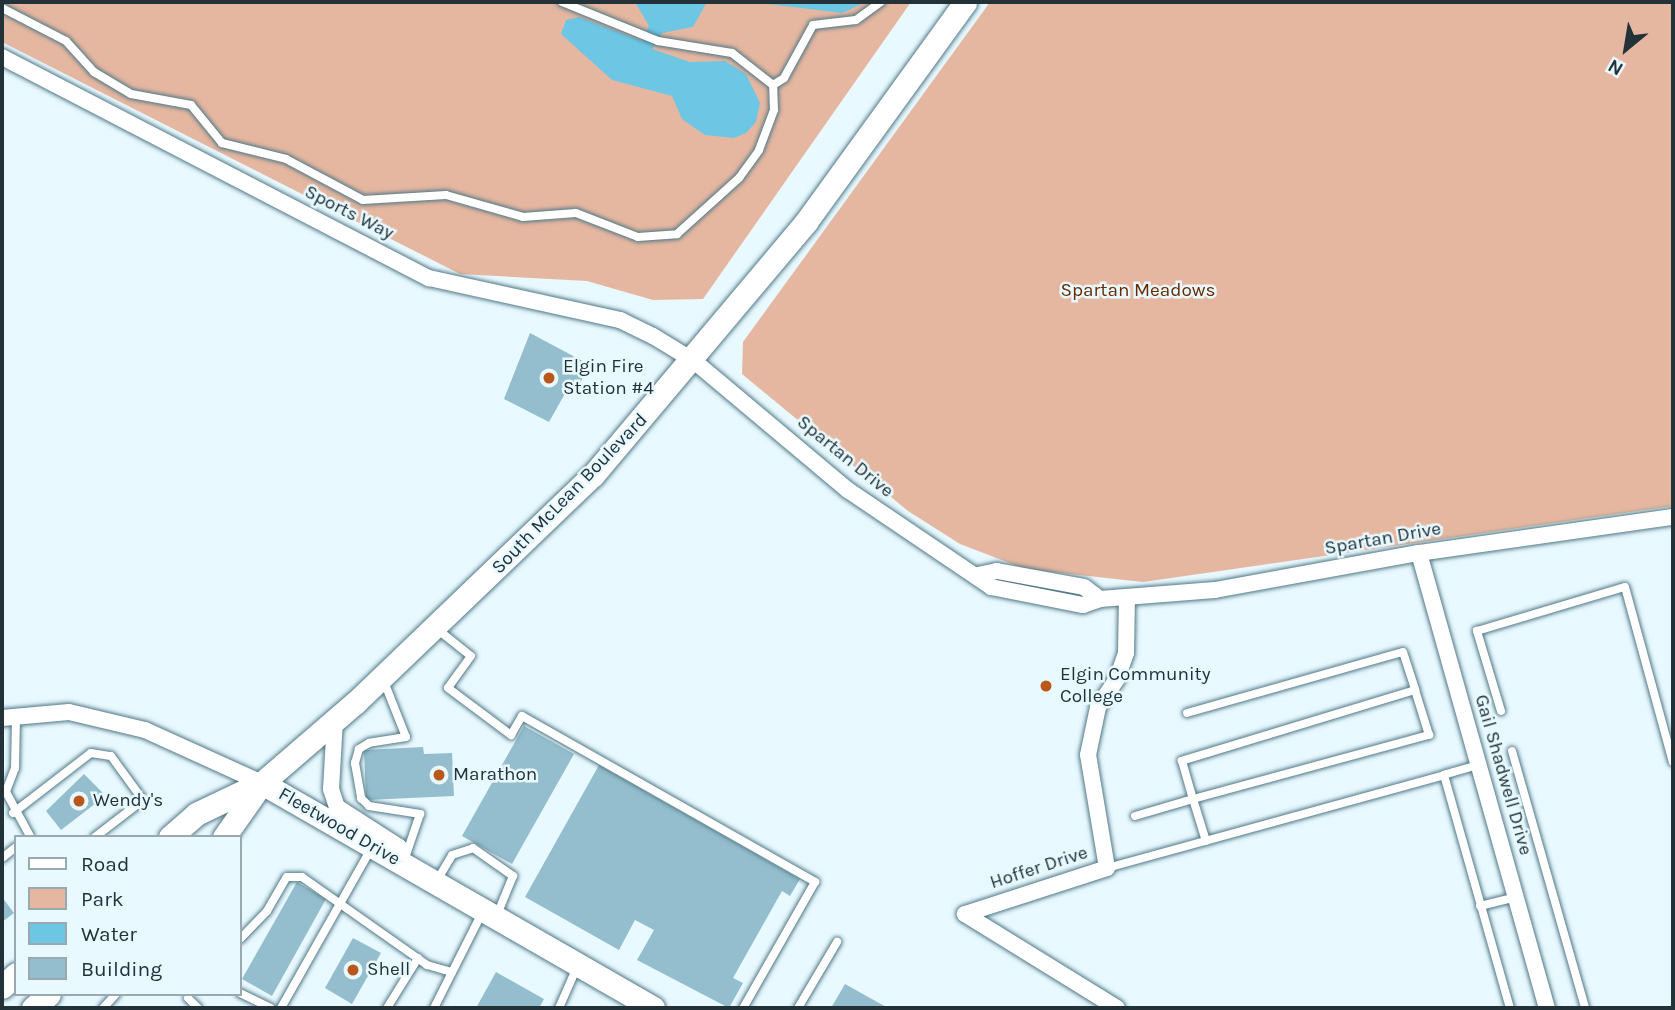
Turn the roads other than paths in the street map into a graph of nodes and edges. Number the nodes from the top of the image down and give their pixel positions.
1 (562, 2) edge
2 (881, 2) edge
3 (965, 2) edge
4 (2, 8) edge
5 (2, 57) edge
6 (773, 85) junction
7 (694, 361) junction
8 (1673, 517) edge
9 (1419, 553) junction
10 (1127, 597) junction
11 (435, 627) junction
12 (382, 677) junction
13 (1415, 690) junction
14 (1501, 711) dead end
15 (1186, 713) dead end
16 (9, 717) edge
17 (335, 720) junction
18 (1512, 751) dead end
19 (1673, 762) edge
20 (1478, 765) junction
21 (1444, 775) junction
22 (262, 782) junction
23 (1193, 799) junction
24 (13, 813) junction
25 (1135, 816) dead end
26 (29, 835) edge
27 (98, 835) edge
28 (172, 835) edge
29 (225, 835) edge
30 (1206, 841) junction
31 (373, 846) junction
32 (403, 864) junction
33 (1107, 868) junction
34 (436, 883) junction
35 (1515, 897) junction
36 (339, 903) junction
37 (1480, 906) junction
38 (489, 914) junction
39 (242, 937) edge
40 (837, 942) dead end
41 (418, 958) junction
42 (578, 965) junction
43 (452, 972) junction
44 (242, 993) edge
45 (47, 996) edge
46 (188, 998) dead end
47 (745, 1007) edge
48 (33, 1008) edge
49 (198, 1008) edge
50 (271, 1008) edge
51 (281, 1008) edge
52 (387, 1008) edge
53 (434, 1008) edge
54 (559, 1008) edge
55 (653, 1008) edge
56 (798, 1008) edge
57 (1117, 1008) edge
58 (1510, 1008) edge
59 (1547, 1008) edge
60 (1585, 1008) edge

1 - 6 lane
2 - 6 lane
3 - 7 main road, South McLean Boulevard
4 - 6 lane
5 - 7 street, Sports Way
7 - 10 street, Spartan Drive
7 - 11 main road, South McLean Boulevard
8 - 9 street, Spartan Drive
9 - 10 street, Spartan Drive
9 - 20 street, Gail Shadwell Drive
10 - 33 street, Hoffer Drive
11 - 12 main road, South McLean Boulevard
11 - 47 lane
12 - 17 main road, South McLean Boulevard
12 - 32 lane
13 - 15 lane
13 - 23 lane
13 - 23 lane
14 - 19 lane
16 - 22 street, Fleetwood Drive
16 - 24 lane
17 - 22 main road, South McLean Boulevard
17 - 32 street
18 - 60 lane
20 - 21 lane
20 - 35 street, Gail Shadwell Drive
21 - 30 lane
21 - 37 lane
22 - 28 main road, South McLean Boulevard
22 - 29 main road, South McLean Boulevard
22 - 31 main road, Fleetwood Drive
23 - 25 lane
23 - 30 lane
24 - 26 lane
24 - 27 lane
30 - 33 lane
31 - 32 main road, Fleetwood Drive
31 - 36 lane
32 - 34 main road, Fleetwood Drive
33 - 57 street, Hoffer Drive
34 - 38 main road, Fleetwood Drive
34 - 38 lane
35 - 37 lane
35 - 59 street, Gail Shadwell Drive
36 - 39 lane
36 - 41 lane
36 - 51 lane
37 - 58 lane
38 - 42 main road, Fleetwood Drive
38 - 43 lane
40 - 56 lane
41 - 43 lane
41 - 52 lane
42 - 54 lane
42 - 55 main road, Fleetwood Drive
43 - 53 lane
44 - 50 lane
45 - 48 main road
46 - 49 lane

